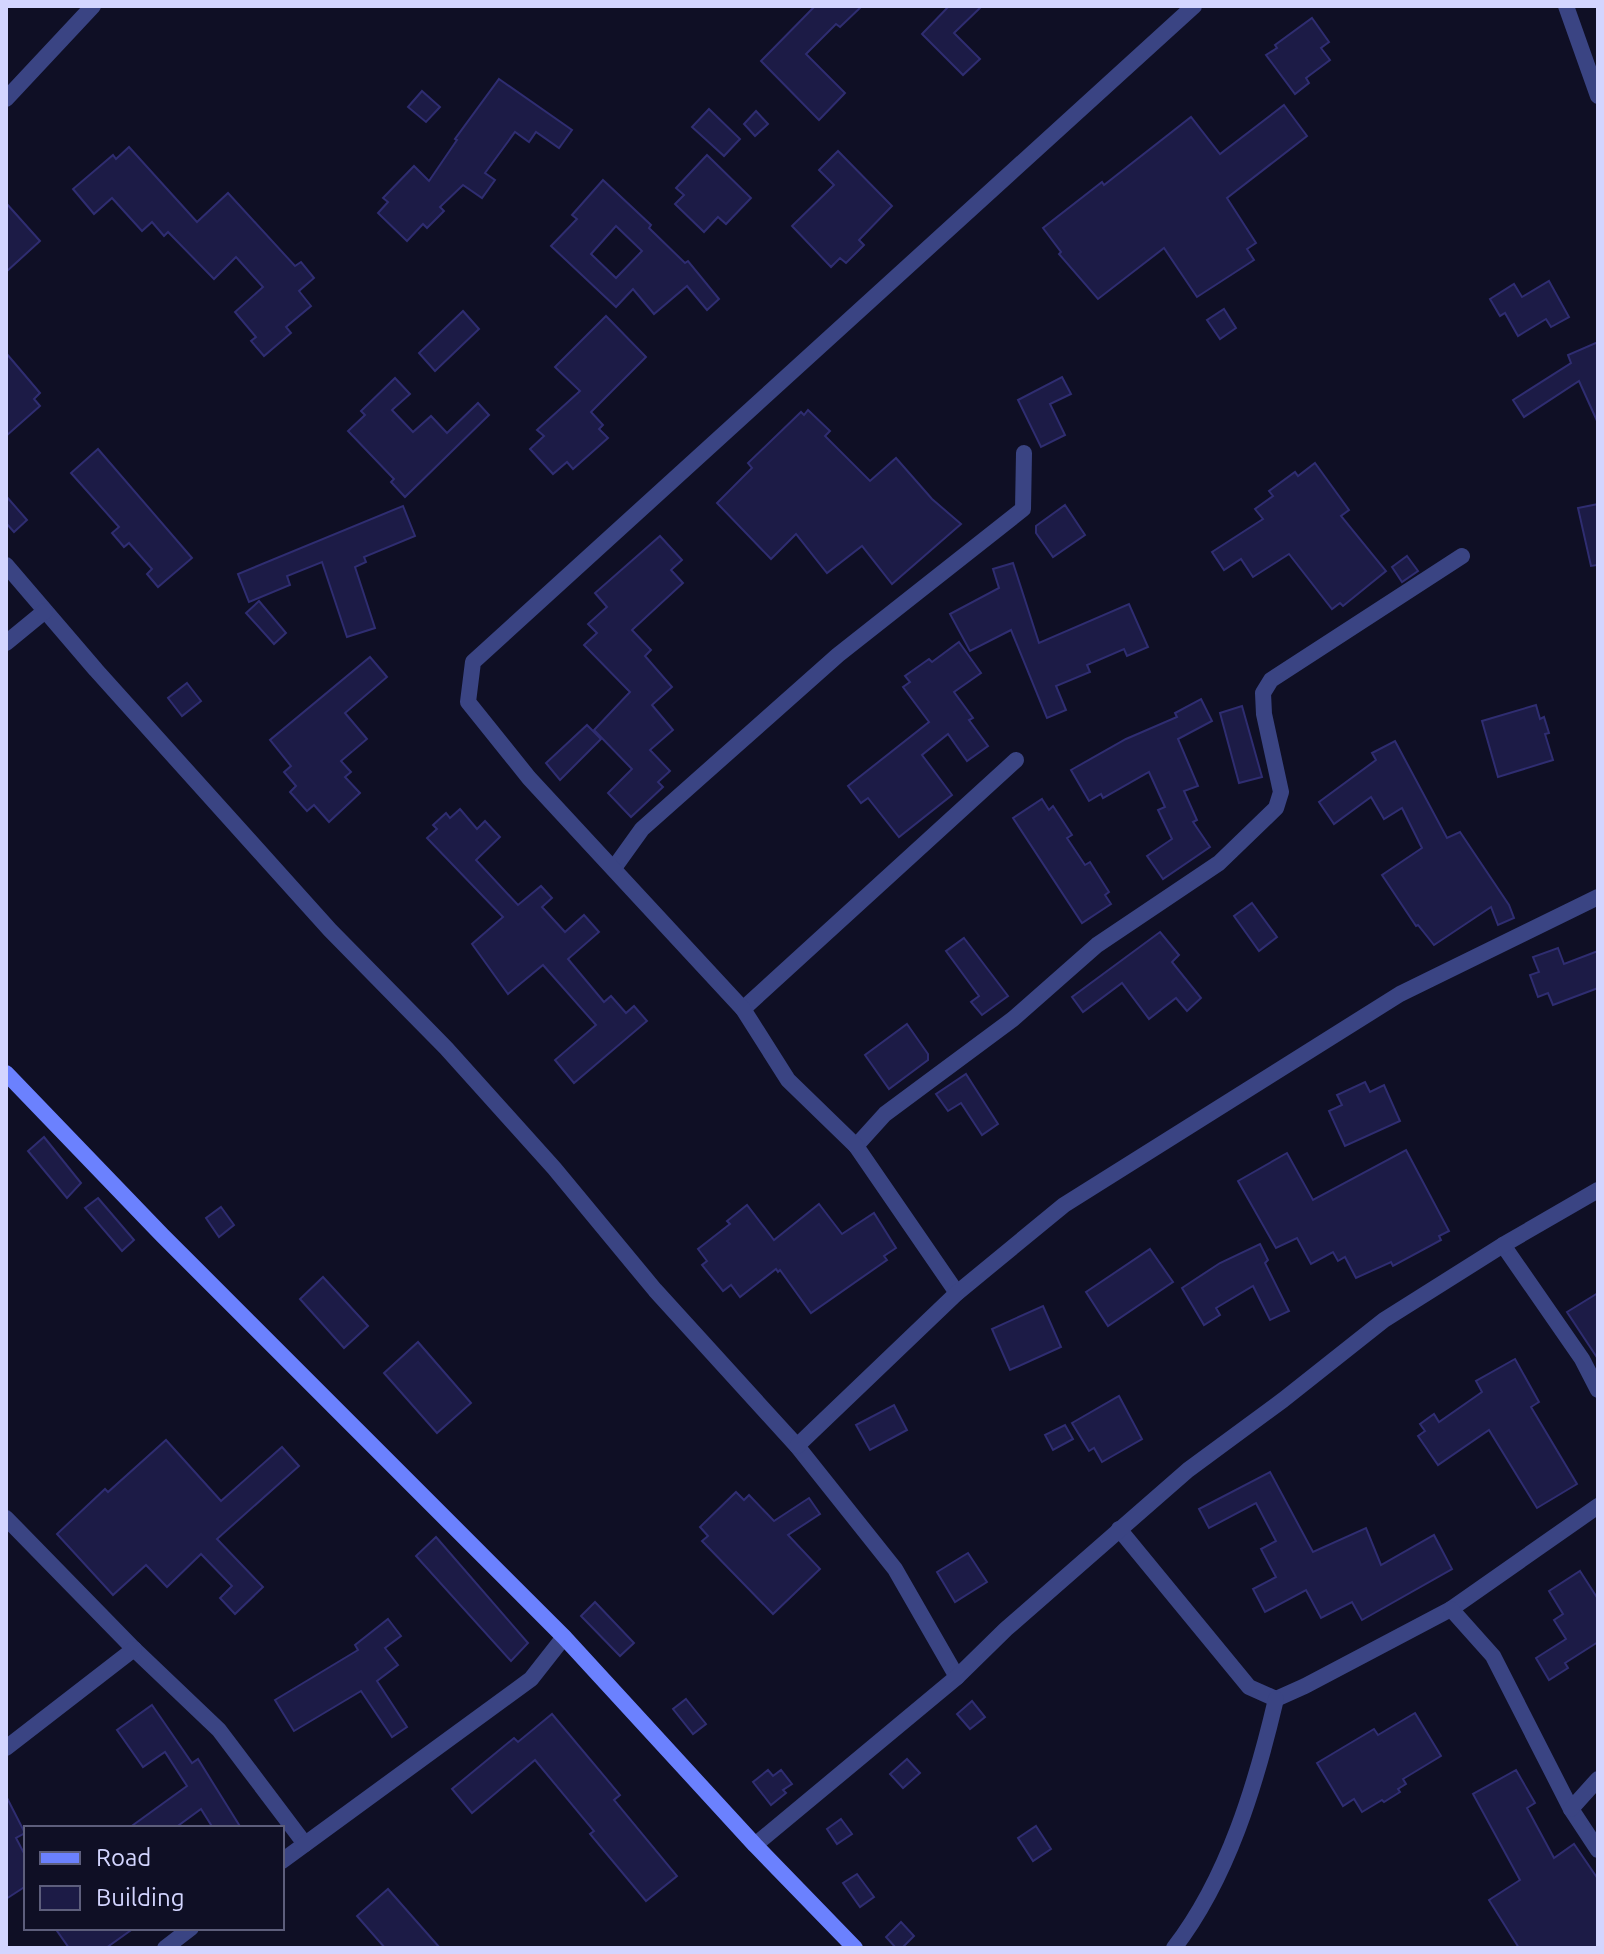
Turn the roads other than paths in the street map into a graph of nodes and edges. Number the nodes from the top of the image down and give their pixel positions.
1 (93, 6) edge
2 (1194, 6) edge
3 (1566, 6) edge
4 (1598, 96) edge
5 (6, 99) edge
6 (1024, 453) dead end
7 (1462, 556) dead end
8 (6, 565) edge
9 (45, 611) junction
10 (6, 643) edge
11 (1016, 760) dead end
12 (614, 868) junction
13 (1598, 897) edge
14 (743, 1009) junction
15 (6, 1073) edge
16 (856, 1146) junction
17 (1598, 1190) edge
18 (1503, 1245) junction
19 (957, 1293) junction
20 (1598, 1390) edge
21 (797, 1446) junction
22 (1598, 1506) edge
23 (6, 1518) edge
24 (1119, 1529) junction
25 (1451, 1609) junction
26 (564, 1637) junction
27 (134, 1649) junction
28 (957, 1677) junction
29 (1276, 1699) junction
30 (6, 1748) edge
31 (1598, 1779) edge
32 (1571, 1809) junction
33 (305, 1844) junction
34 (755, 1845) junction
35 (1598, 1850) edge
36 (284, 1860) edge
37 (188, 1930) edge
38 (165, 1948) edge
39 (855, 1948) edge
40 (1174, 1948) edge

1 - 5 street
2 - 12 street
3 - 4 street
6 - 12 street
7 - 16 street
8 - 9 street
9 - 10 street
9 - 21 street
11 - 14 street
12 - 14 street
13 - 19 street
14 - 16 street
15 - 26 main road
16 - 19 street
17 - 18 street
18 - 20 street
18 - 24 street
19 - 21 street
21 - 28 street
22 - 25 street
23 - 27 street
24 - 28 street
24 - 29 street
25 - 29 street
25 - 32 street
26 - 33 street
26 - 34 main road
27 - 30 street
27 - 33 street
28 - 34 street
29 - 40 street
31 - 32 street
32 - 35 street
33 - 36 street
34 - 39 main road
37 - 38 street

